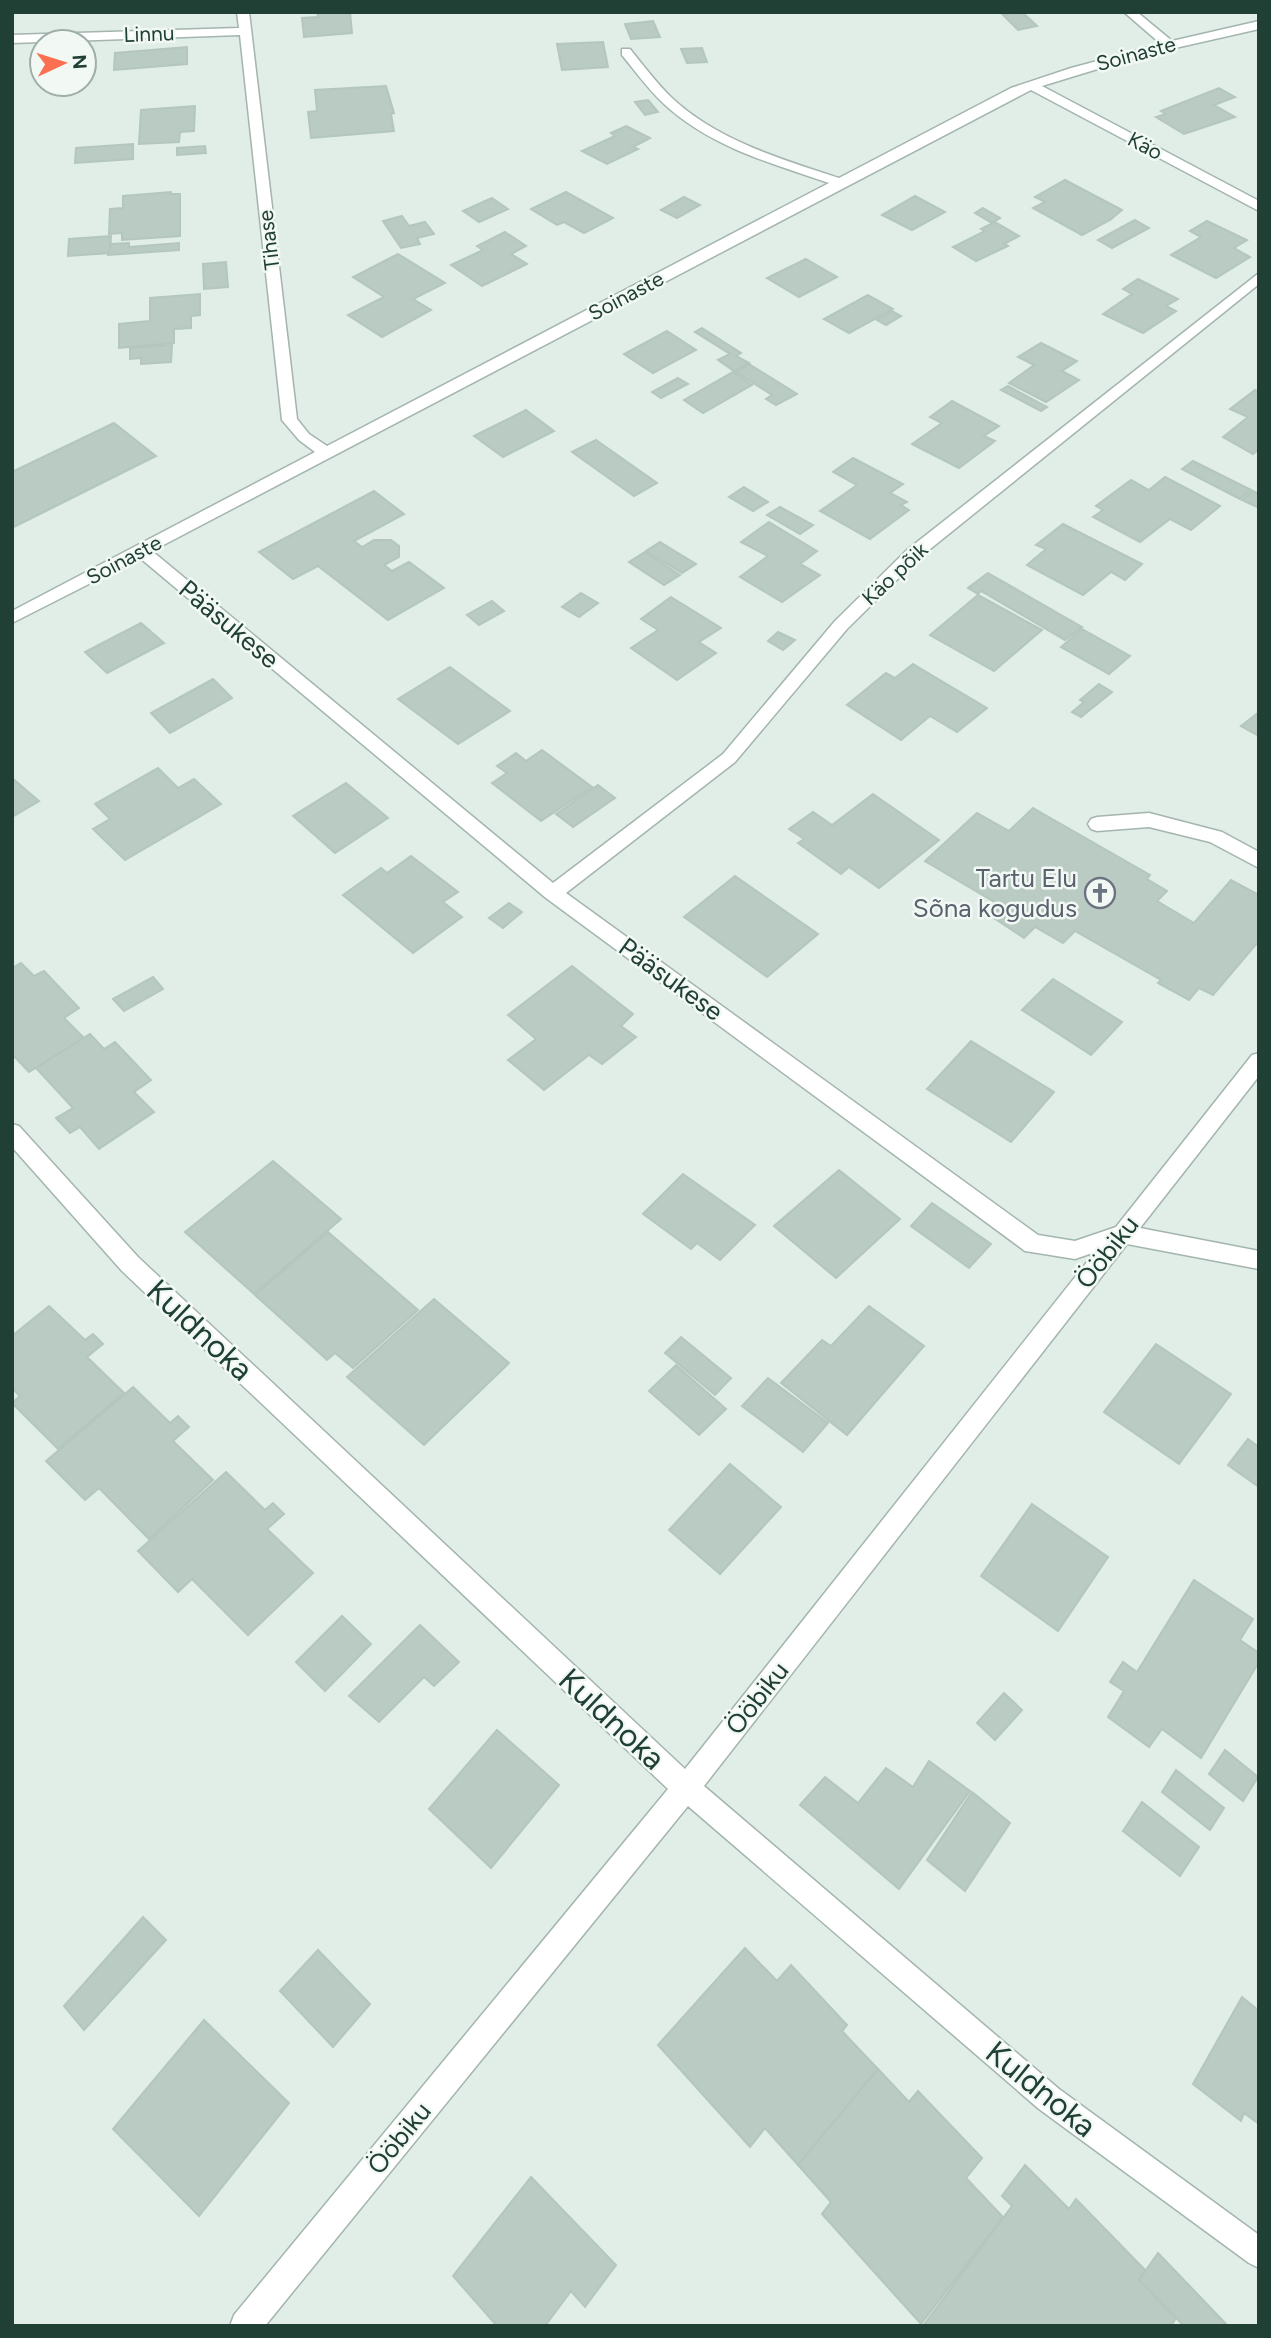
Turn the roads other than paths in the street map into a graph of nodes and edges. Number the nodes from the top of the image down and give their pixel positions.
1 (243, 12) edge
2 (1130, 12) edge
3 (1259, 25) edge
4 (244, 31) junction
5 (12, 39) edge
6 (1169, 45) junction
7 (626, 52) dead end
8 (1032, 85) junction
9 (841, 183) junction
10 (1259, 207) edge
11 (1259, 277) edge
12 (326, 453) junction
13 (142, 551) junction
14 (12, 618) edge
15 (1097, 824) dead end
16 (1259, 861) edge
17 (553, 892) junction
18 (1259, 1061) edge
19 (12, 1132) edge
20 (1121, 1234) junction
21 (1259, 1260) edge
22 (687, 1787) junction
23 (1259, 2253) edge
24 (245, 2326) edge

1 - 4 street, Tihase
2 - 6 street
3 - 6 street, Soinaste
4 - 5 street, Linnu
4 - 12 street, Tihase
6 - 8 street, Soinaste
7 - 9 street
8 - 9 street, Soinaste
8 - 10 street, Käo
9 - 12 street, Soinaste
11 - 17 street, Käo põik
12 - 13 street, Soinaste
13 - 14 street, Soinaste
13 - 17 street, Pääsukese
15 - 16 street
17 - 20 street, Pääsukese
18 - 20 street, Ööbiku
19 - 22 street, Kuldnoka
20 - 21 street, Pääsukese
20 - 22 street, Ööbiku
22 - 23 street, Kuldnoka
22 - 24 street, Ööbiku

